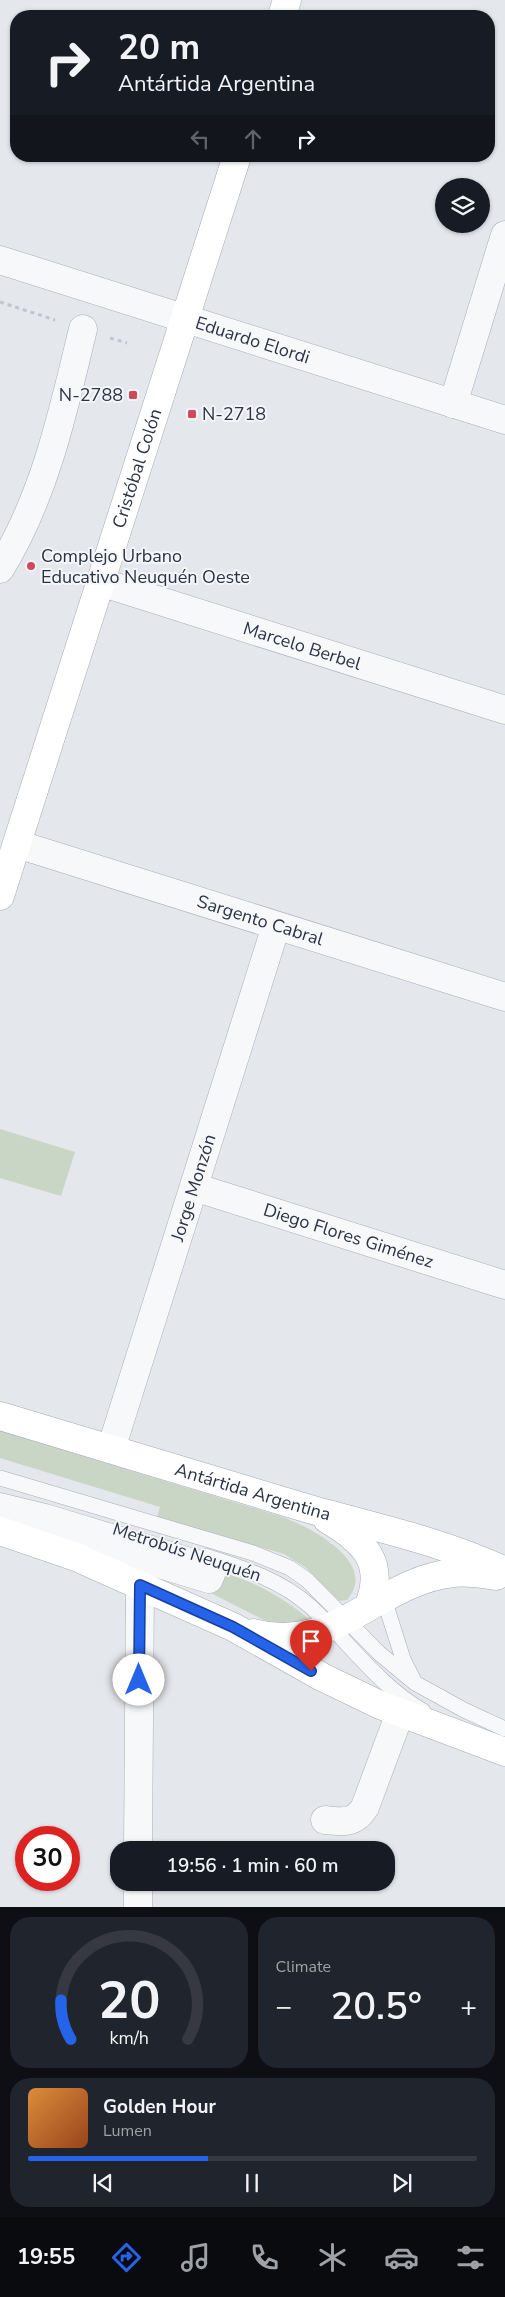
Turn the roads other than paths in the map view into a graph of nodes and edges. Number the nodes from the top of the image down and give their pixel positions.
1 (235, 162) edge
2 (505, 235) edge
3 (0, 260) edge
4 (185, 319) junction
5 (83, 329) dead end
6 (453, 404) junction
7 (505, 420) edge
8 (0, 569) edge
9 (100, 582) junction
10 (505, 710) edge
11 (17, 844) junction
12 (0, 896) edge
13 (276, 926) junction
14 (505, 997) edge
15 (194, 1188) junction
16 (505, 1286) edge
17 (0, 1416) edge
18 (111, 1449) junction
19 (0, 1478) edge
20 (0, 1495) edge
21 (0, 1507) edge
22 (308, 1508) junction
23 (0, 1515) edge
24 (0, 1530) edge
25 (505, 1571) edge
26 (505, 1578) edge
27 (140, 1585) junction
28 (357, 1613) junction
29 (233, 1627) junction
30 (415, 1683) junction
31 (400, 1713) junction
32 (505, 1729) edge
33 (471, 1738) junction
34 (505, 1752) edge
35 (324, 1820) dead end
36 (138, 1841) edge
37 (138, 1891) edge
38 (138, 1907) edge

1 - 4 main road, Cristóbal Colón
2 - 6 street
3 - 4 street, Eduardo Elordi
4 - 6 street, Eduardo Elordi
4 - 9 main road, Cristóbal Colón
5 - 8 street
6 - 7 street, Eduardo Elordi
9 - 10 street, Marcelo Berbel
9 - 11 main road, Cristóbal Colón
11 - 12 main road, Cristóbal Colón
11 - 13 street, Sargento Cabral
13 - 14 street, Sargento Cabral
13 - 15 street, Jorge Monzón
15 - 16 street, Diego Flores Giménez
15 - 18 street, Jorge Monzón
17 - 18 main road, Antártida Argentina
18 - 22 main road, Antártida Argentina
19 - 28 lane, Metrobús Neuquén
20 - 28 lane, Metrobús Neuquén
21 - 23 street
22 - 25 main road, Antártida Argentina
22 - 28 main road
24 - 27 main road
26 - 28 main road
27 - 29 main road
27 - 36 street
28 - 29 main road
28 - 30 lane, Metrobús Neuquén
28 - 30 lane, Metrobús Neuquén
28 - 33 lane, Metrobús Neuquén
29 - 31 main road
30 - 32 lane, Metrobús Neuquén
31 - 33 main road
31 - 35 street
33 - 34 main road
37 - 38 street

